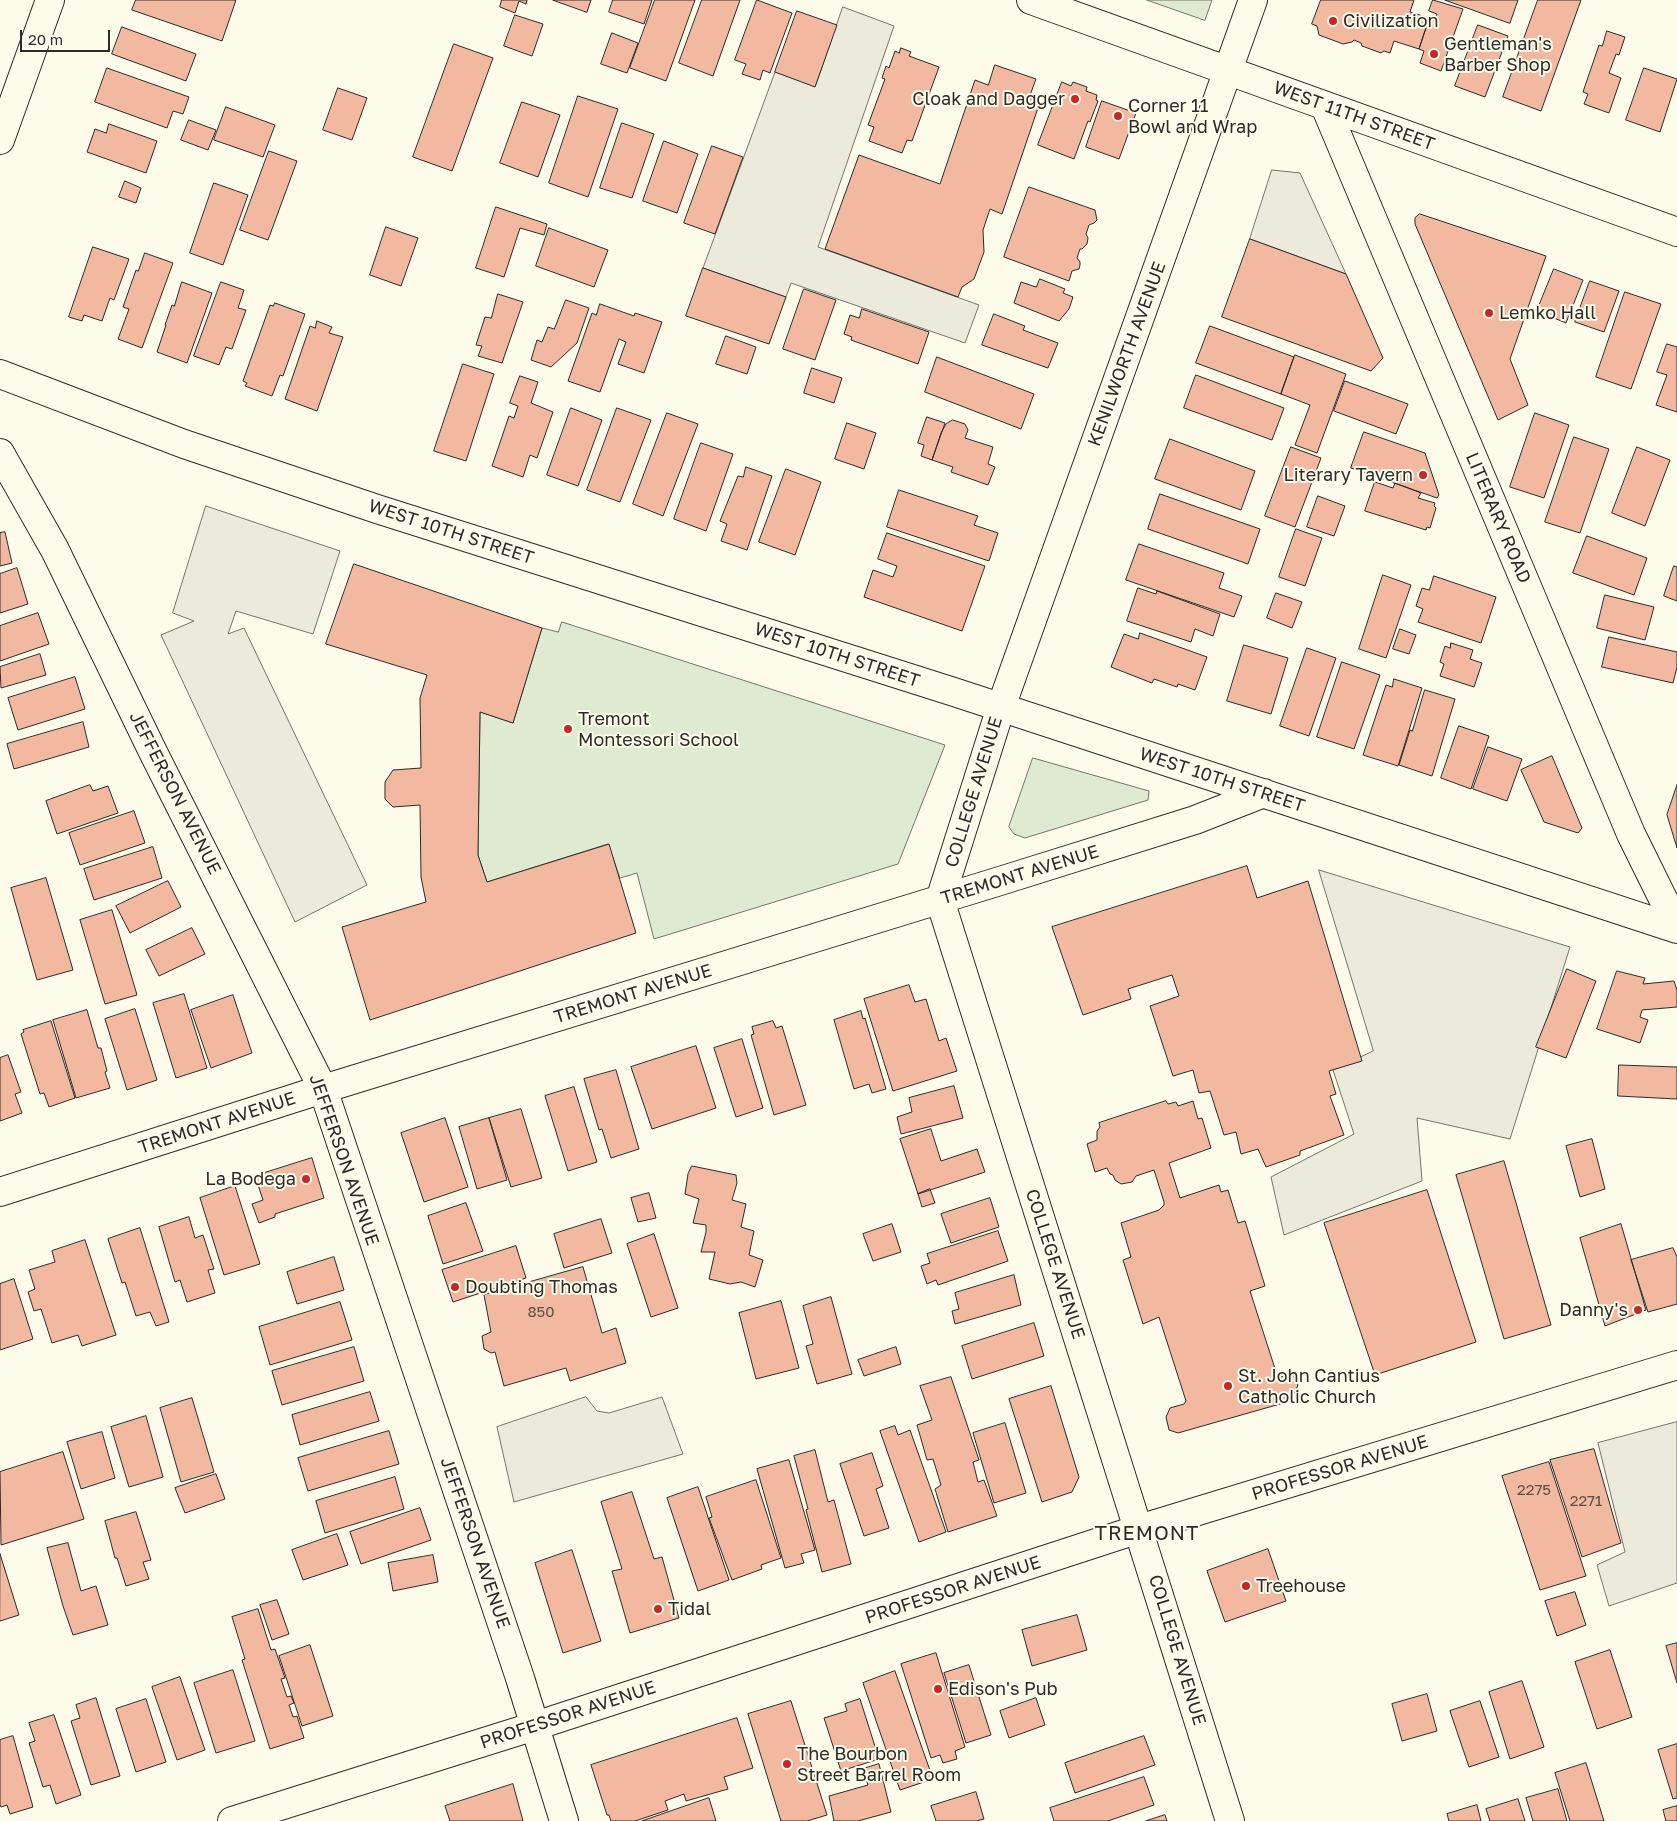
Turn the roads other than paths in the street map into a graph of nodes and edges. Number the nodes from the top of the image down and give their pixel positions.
1 (50, 0) edge
2 (1031, 0) edge
3 (1252, 0) edge
4 (1228, 70) junction
5 (1325, 106) junction
6 (0, 140) edge
7 (1677, 232) edge
8 (0, 374) edge
9 (0, 454) edge
10 (1001, 707) junction
11 (1264, 793) junction
12 (940, 900) junction
13 (1677, 928) edge
14 (323, 1089) junction
15 (0, 1192) edge
16 (1677, 1365) edge
17 (1139, 1529) junction
18 (535, 1726) junction
19 (232, 1821) edge
20 (564, 1821) edge
21 (1230, 1821) edge

1 - 6 street
2 - 4 street, WEST 11TH STREET
3 - 4 street, KENILWORTH AVENUE
4 - 5 street, WEST 11TH STREET
4 - 10 street, KENILWORTH AVENUE
5 - 7 street, WEST 11TH STREET
5 - 13 street, LITERARY ROAD
8 - 10 street, WEST 10TH STREET
9 - 14 street, JEFFERSON AVENUE
10 - 11 street, WEST 10TH STREET
10 - 12 street, COLLEGE AVENUE
11 - 12 street, TREMONT AVENUE
11 - 13 street, WEST 10TH STREET
12 - 14 street, TREMONT AVENUE
12 - 17 street, COLLEGE AVENUE
14 - 15 street, TREMONT AVENUE
14 - 18 street, JEFFERSON AVENUE
16 - 17 street, PROFESSOR AVENUE
17 - 18 street, PROFESSOR AVENUE
17 - 21 street, COLLEGE AVENUE
18 - 19 street, PROFESSOR AVENUE
18 - 20 street, JEFFERSON AVENUE

